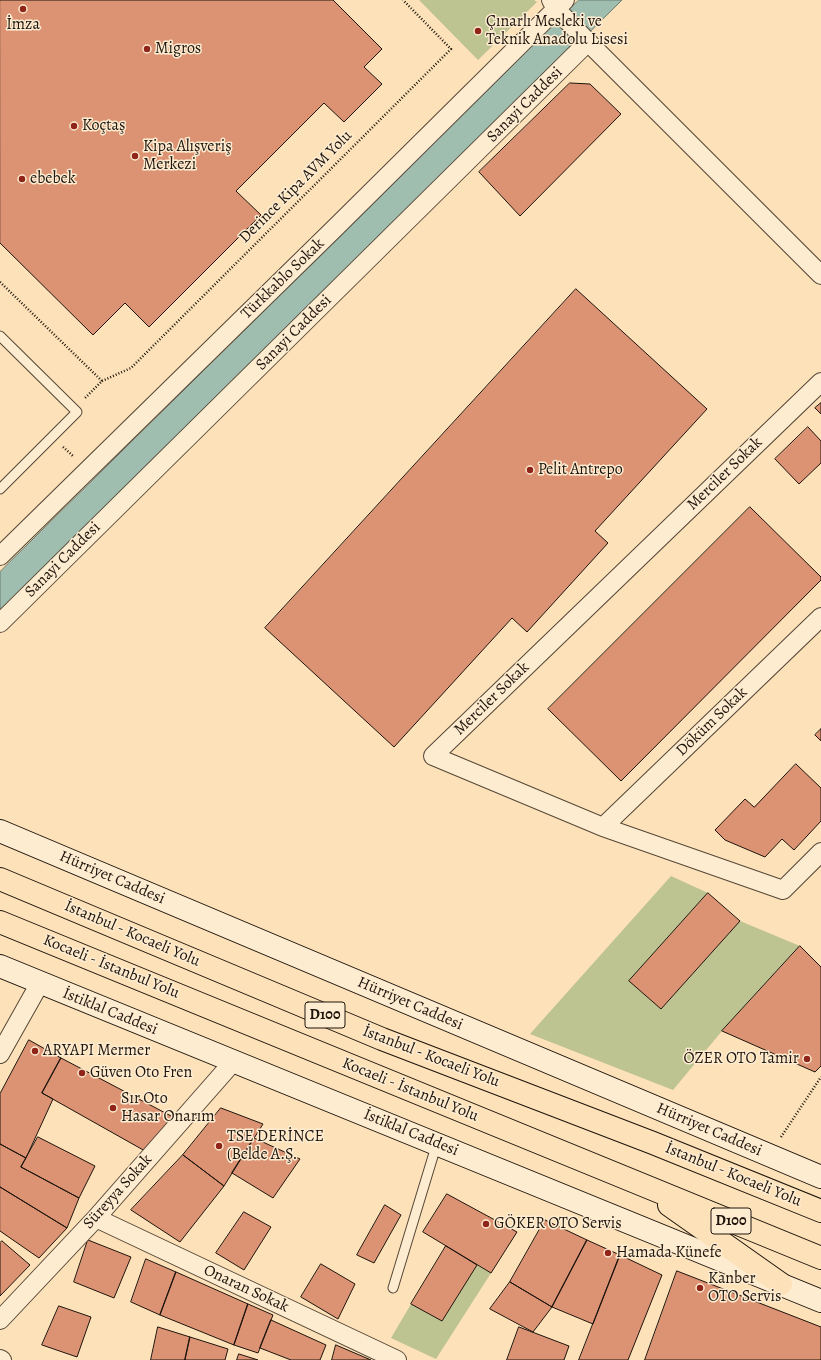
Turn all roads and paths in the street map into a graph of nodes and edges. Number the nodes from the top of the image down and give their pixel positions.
1 (403, 0) edge
2 (557, 3) edge
3 (588, 42) junction
4 (821, 275) edge
5 (0, 336) edge
6 (102, 381) dead end
7 (821, 382) edge
8 (52, 437) junction
9 (77, 460) dead end
10 (0, 489) edge
11 (0, 556) edge
12 (821, 617) edge
13 (0, 623) edge
14 (603, 827) junction
15 (0, 831) edge
16 (821, 852) edge
17 (0, 879) edge
18 (0, 922) edge
19 (0, 966) edge
20 (40, 983) junction
21 (0, 1054) edge
22 (233, 1062) junction
23 (821, 1077) edge
24 (819, 1083) edge
25 (437, 1143) junction
26 (777, 1143) dead end
27 (821, 1177) edge
28 (640, 1185) junction
29 (821, 1211) edge
30 (96, 1218) junction
31 (821, 1258) edge
32 (781, 1284) junction
33 (393, 1288) dead end
34 (821, 1301) edge
35 (0, 1320) edge
36 (396, 1360) edge

1 - 6 path, Derince Kipa AVM Yolu
2 - 3 street
2 - 11 street, Türkkablo Sokak
3 - 4 street
3 - 13 street, Sanayi Caddesi
5 - 8 lane
7 - 14 street, Merciler Sokak
8 - 9 path
8 - 10 lane
12 - 14 street, Döküm Sokak
14 - 16 street, Merciler Sokak
15 - 27 main road, Hürriyet Caddesi
17 - 29 highway, İstanbul - Kocaeli Yolu / D100
18 - 28 highway, Kocaeli - İstanbul Yolu / D100
19 - 20 main road, İstiklal Caddesi
20 - 21 street
20 - 22 main road, İstiklal Caddesi
22 - 25 main road, İstiklal Caddesi
22 - 30 street, Süreyya Sokak
23 - 24 path
24 - 26 path
25 - 32 main road, İstiklal Caddesi
25 - 33 lane
28 - 31 highway, Kocaeli - İstanbul Yolu / D100
28 - 32 highway
30 - 35 street, Süreyya Sokak
30 - 36 street, Onaran Sokak
32 - 34 main road, İstiklal Caddesi

